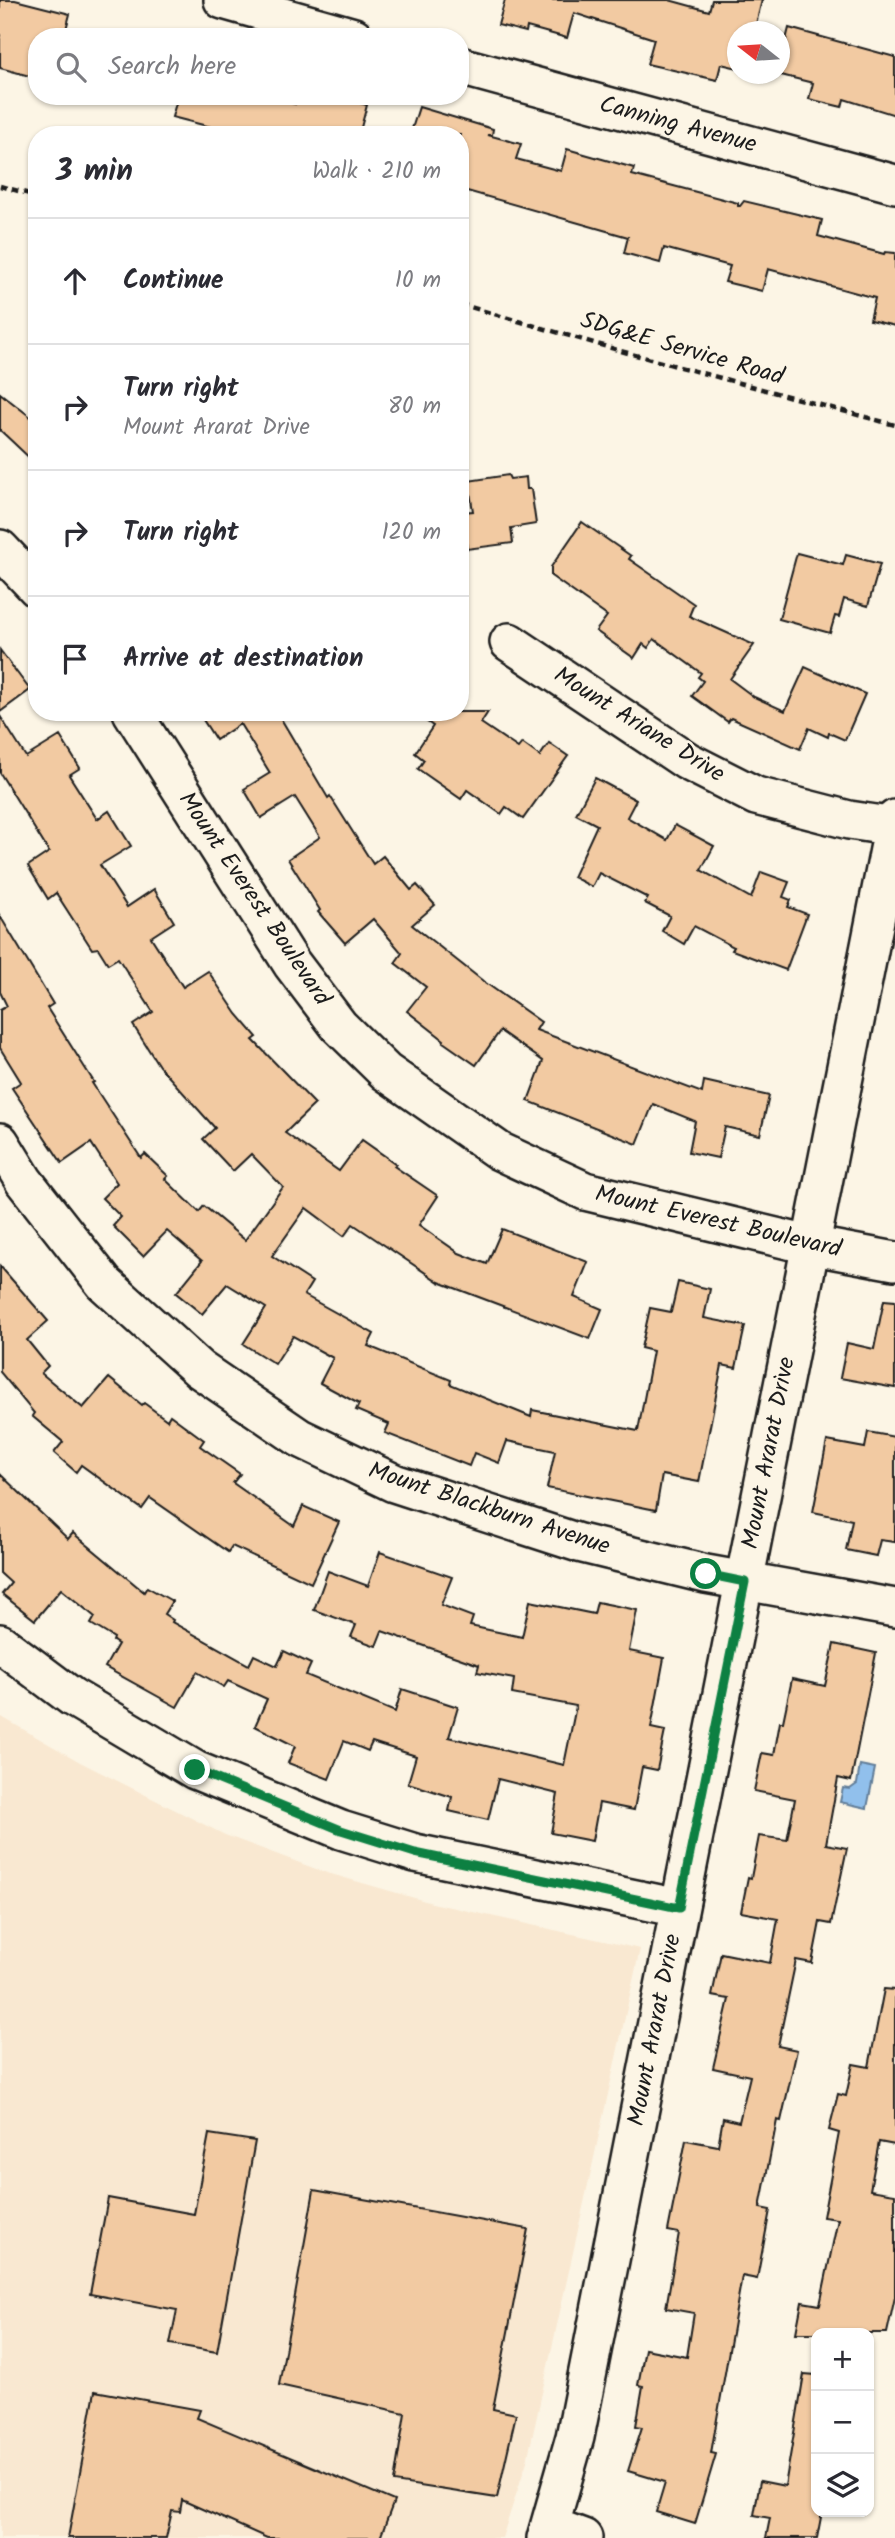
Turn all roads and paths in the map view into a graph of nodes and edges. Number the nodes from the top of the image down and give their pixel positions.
1 (223, 0) edge
2 (305, 11) edge
3 (337, 28) edge
4 (469, 68) edge
5 (895, 184) edge
6 (0, 186) edge
7 (28, 194) edge
8 (469, 307) edge
9 (895, 425) edge
10 (0, 549) edge
11 (28, 579) edge
12 (509, 642) dead end
13 (138, 721) edge
14 (894, 824) edge
15 (0, 1142) edge
16 (809, 1245) junction
17 (895, 1261) edge
18 (745, 1582) junction
19 (895, 1608) edge
20 (0, 1643) edge
21 (679, 1908) junction
22 (560, 2534) edge

1 - 2 street
2 - 3 street
4 - 5 street, Canning Avenue
6 - 7 path
8 - 9 path, SDG&E Service Road
10 - 11 street
12 - 14 street, Mount Ariane Drive
13 - 16 street, Mount Everest Boulevard
14 - 16 street, Mount Ararat Drive
15 - 18 street, Mount Blackburn Avenue
16 - 17 street, Mount Everest Boulevard
16 - 18 street, Mount Ararat Drive
18 - 19 street, Mount Blackburn Avenue
18 - 21 street, Mount Ararat Drive
20 - 21 street
21 - 22 street, Mount Ararat Drive

